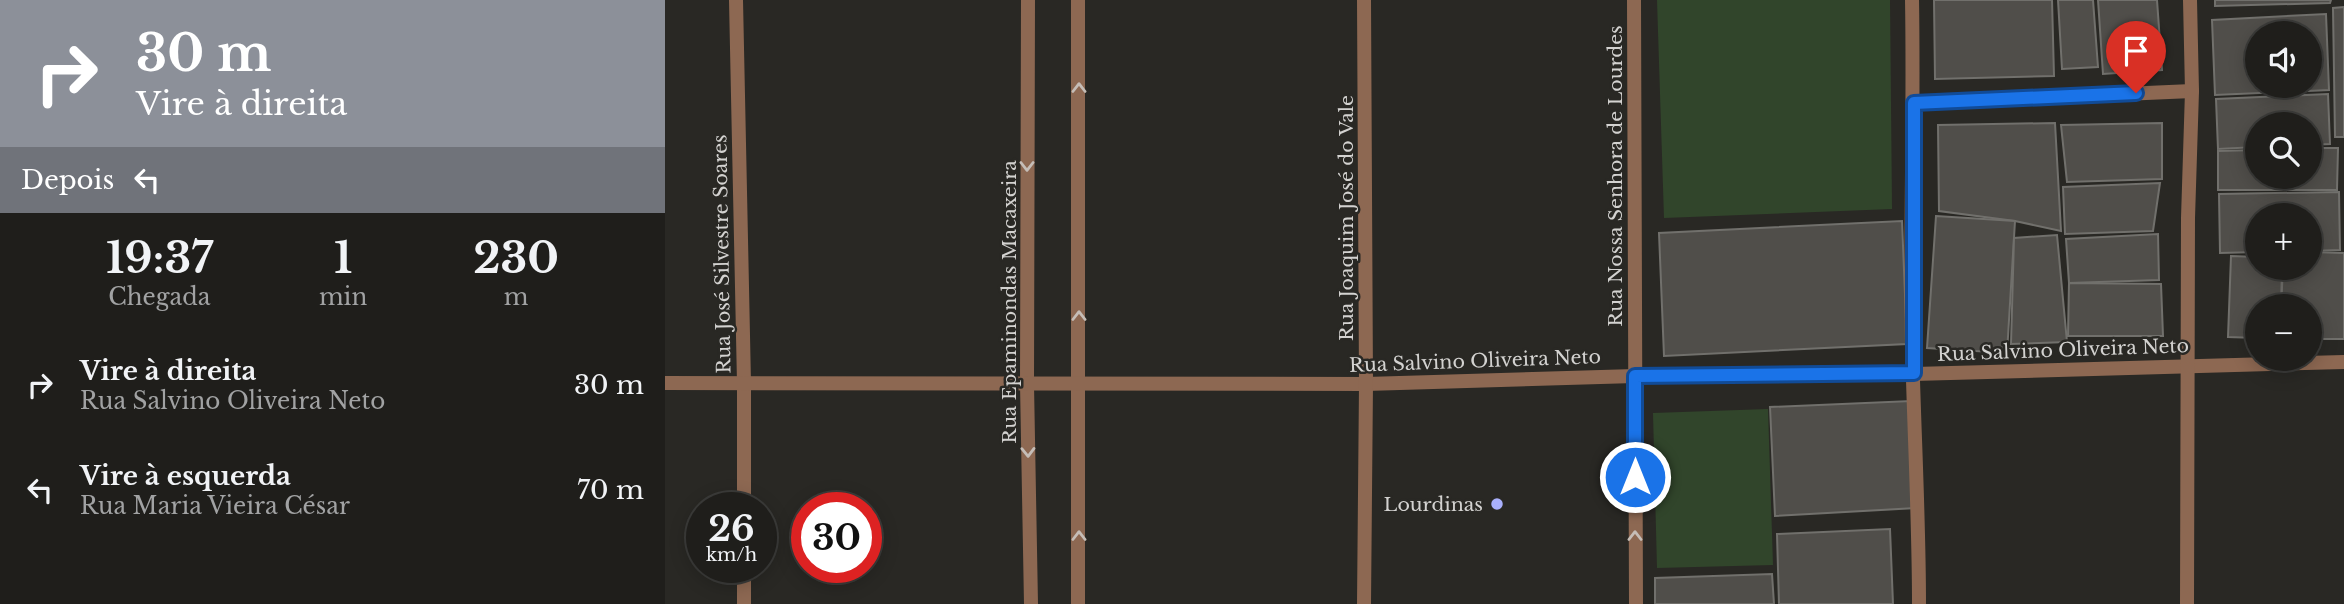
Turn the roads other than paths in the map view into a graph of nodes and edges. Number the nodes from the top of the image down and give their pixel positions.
1 (736, 0) edge
2 (1028, 0) edge
3 (1079, 0) edge
4 (1364, 0) edge
5 (1634, 0) edge
6 (1912, 0) edge
7 (2190, 0) edge
8 (2192, 91) junction
9 (1914, 103) junction
10 (2344, 362) edge
11 (2189, 366) junction
12 (1914, 373) junction
13 (1635, 376) junction
14 (665, 383) edge
15 (744, 383) junction
16 (1027, 384) junction
17 (1079, 384) junction
18 (1366, 384) junction
19 (744, 492) edge
20 (744, 583) edge
21 (744, 604) edge
22 (1031, 604) edge
23 (1079, 604) edge
24 (1364, 604) edge
25 (1636, 604) edge
26 (1919, 604) edge
27 (2187, 604) edge

1 - 15 street, Rua José Silvestre Soares
2 -> 16 street, Rua Epaminondas Macaxeira
17 -> 3 street
4 - 18 street, Rua Joaquim José do Vale
5 - 13 street, Rua Nossa Senhora de Lourdes
6 - 9 street
7 - 8 street
8 - 9 street
8 - 11 street
9 - 12 street
10 - 11 street, Rua Salvino Oliveira Neto
11 - 12 street, Rua Salvino Oliveira Neto
11 - 27 street
12 - 13 street, Rua Salvino Oliveira Neto
12 - 26 street
13 - 18 street, Rua Salvino Oliveira Neto
25 -> 13 street, Rua Nossa Senhora de Lourdes
14 - 15 street, Rua Salvino Oliveira Neto
15 - 16 street, Rua Salvino Oliveira Neto
15 - 19 street, Rua José Silvestre Soares
16 - 17 street, Rua Salvino Oliveira Neto
16 -> 22 street, Rua Epaminondas Macaxeira
17 - 18 street, Rua Salvino Oliveira Neto
23 -> 17 street
18 - 24 street, Rua Joaquim José do Vale
20 - 21 street

